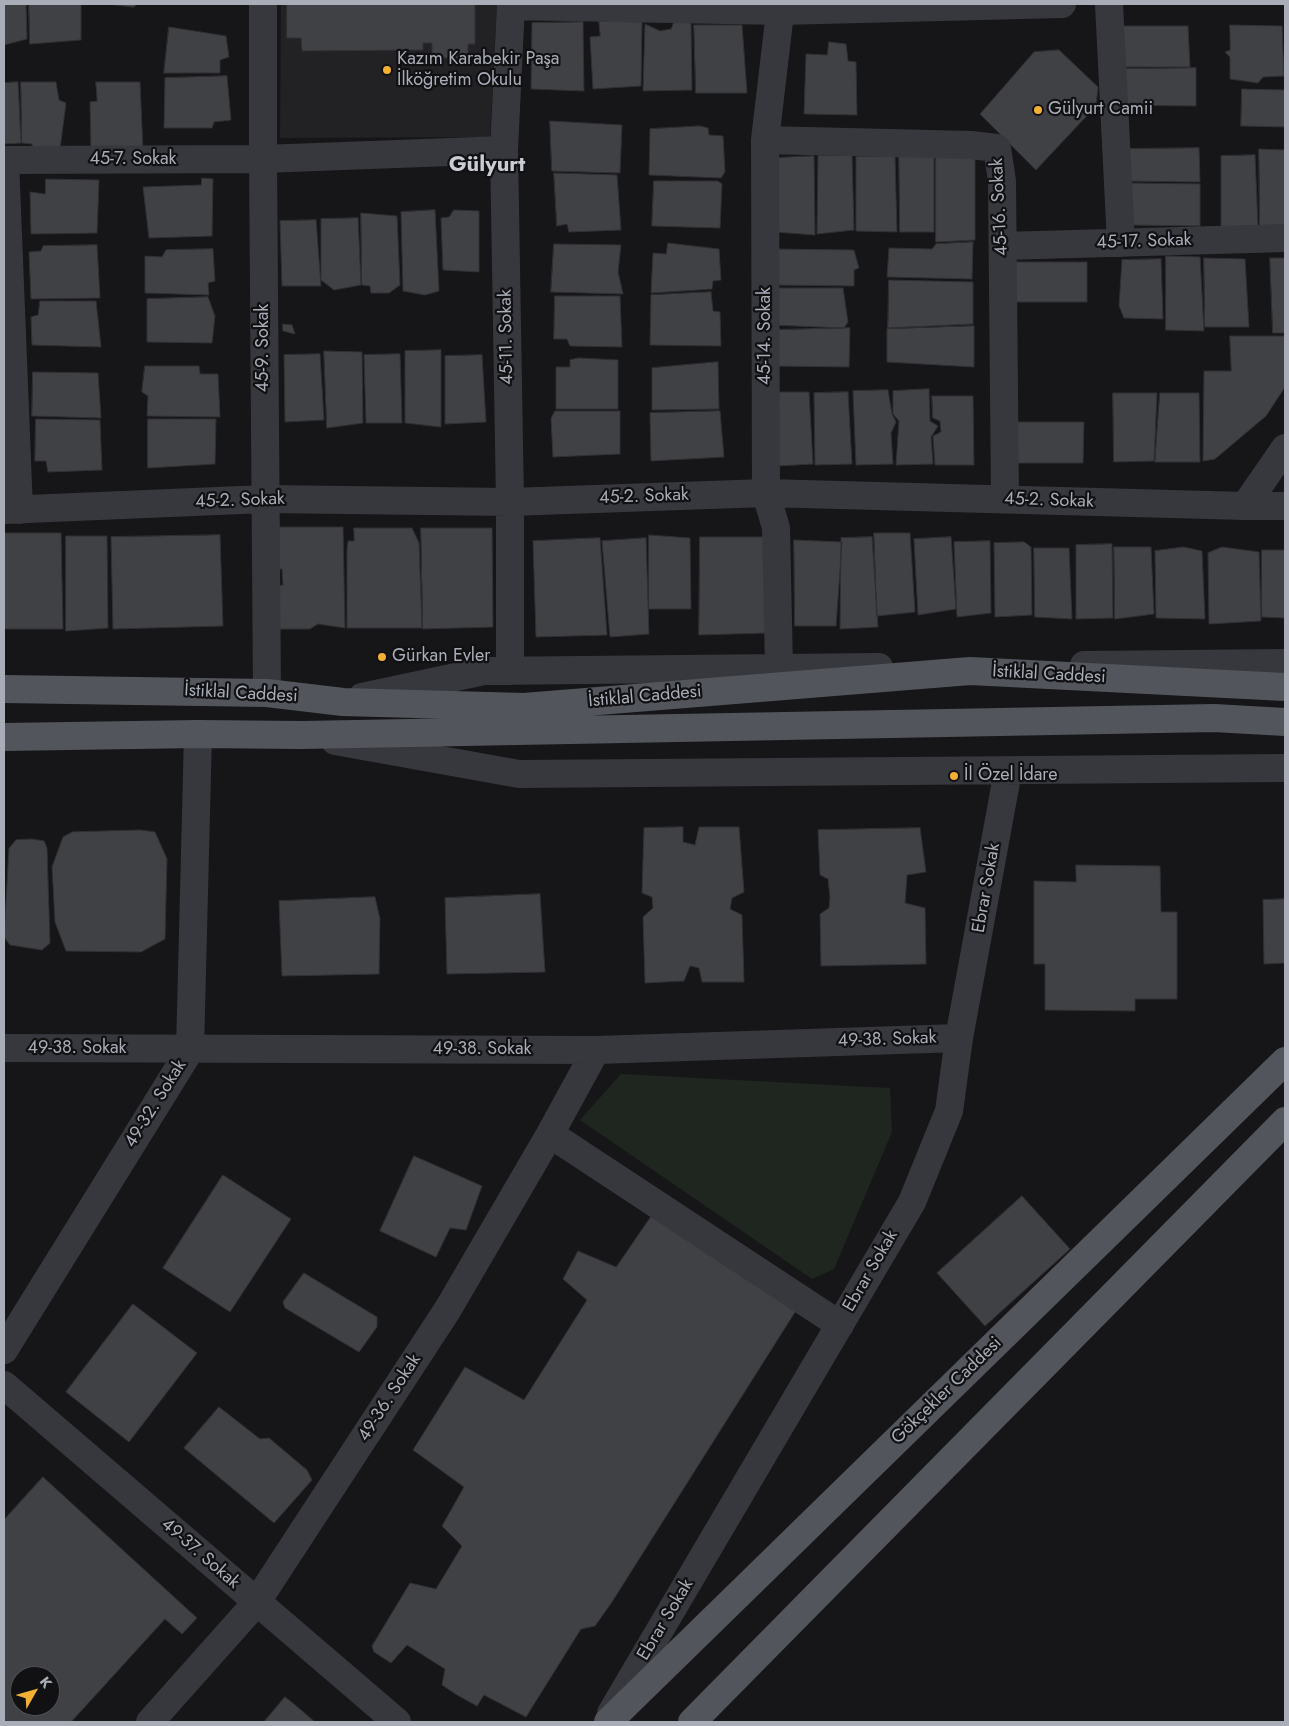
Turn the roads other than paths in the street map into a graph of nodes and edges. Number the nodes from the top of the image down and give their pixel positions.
1 (264, 4) edge
2 (1062, 4) edge
3 (1109, 4) edge
4 (511, 5) edge
5 (781, 8) edge
6 (765, 140) junction
7 (504, 150) junction
8 (263, 159) junction
9 (5, 160) edge
10 (1285, 238) edge
11 (1121, 243) junction
12 (1003, 246) junction
13 (6, 260) edge
14 (1285, 448) edge
15 (766, 493) junction
16 (265, 499) junction
17 (1005, 499) junction
18 (510, 502) junction
19 (1245, 506) junction
20 (1285, 506) edge
21 (11, 510) edge
22 (1285, 663) edge
23 (779, 668) junction
24 (510, 671) junction
25 (1285, 687) edge
26 (4, 689) edge
27 (267, 693) junction
28 (343, 702) junction
29 (1285, 722) edge
30 (198, 734) junction
31 (302, 735) junction
32 (4, 737) edge
33 (1285, 768) edge
34 (1008, 771) junction
35 (960, 1038) junction
36 (4, 1048) edge
37 (190, 1050) junction
38 (596, 1050) junction
39 (1285, 1061) edge
40 (1285, 1121) edge
41 (550, 1134) junction
42 (840, 1325) junction
43 (4, 1350) edge
44 (4, 1385) edge
45 (256, 1603) junction
46 (150, 1722) edge
47 (397, 1722) edge
48 (607, 1722) edge
49 (692, 1722) edge

1 - 8 street, 45-9. Sokak
2 - 5 street
3 - 11 street
4 - 5 street
4 - 7 street, 45-11. Sokak
5 - 6 street, 45-14. Sokak
6 - 12 street, 45-16. Sokak
6 - 15 street, 45-14. Sokak
7 - 8 street, 45-7. Sokak
7 - 18 street, 45-11. Sokak
8 - 9 street, 45-7. Sokak
8 - 16 street, 45-9. Sokak
9 - 13 street
10 - 11 street, 45-17. Sokak
11 - 12 street, 45-17. Sokak
12 - 17 street, 45-16. Sokak
13 - 21 street
14 - 19 street
15 - 17 street, 45-2. Sokak
15 - 18 street, 45-2. Sokak
15 - 23 street, 45-14. Sokak
16 - 18 street, 45-2. Sokak
16 - 21 street, 45-2. Sokak
16 - 27 street, 45-9. Sokak
17 - 19 street, 45-2. Sokak
18 - 24 street, 45-11. Sokak
19 - 20 street, 45-2. Sokak
22 - 23 street
23 - 24 street
24 - 28 street
25 - 28 main road, İstiklal Caddesi
26 - 27 main road, İstiklal Caddesi
27 - 28 main road, İstiklal Caddesi
29 - 31 main road, İstiklal Caddesi
30 - 31 main road, İstiklal Caddesi
30 - 32 main road, İstiklal Caddesi
30 - 37 street, 49-32. Sokak
31 - 34 street
33 - 34 street
34 - 35 street, Ebrar Sokak
35 - 38 street, 49-38. Sokak
35 - 42 street, Ebrar Sokak
36 - 37 street, 49-38. Sokak
37 - 38 street, 49-38. Sokak
37 - 43 street, 49-32. Sokak
38 - 41 street, 49-36. Sokak
39 - 48 main road, Gökçekler Caddesi
40 - 49 main road
41 - 42 street
41 - 45 street, 49-36. Sokak
42 - 48 street, Ebrar Sokak
44 - 45 street, 49-37. Sokak
45 - 46 street, 49-36. Sokak
45 - 47 street, 49-37. Sokak

